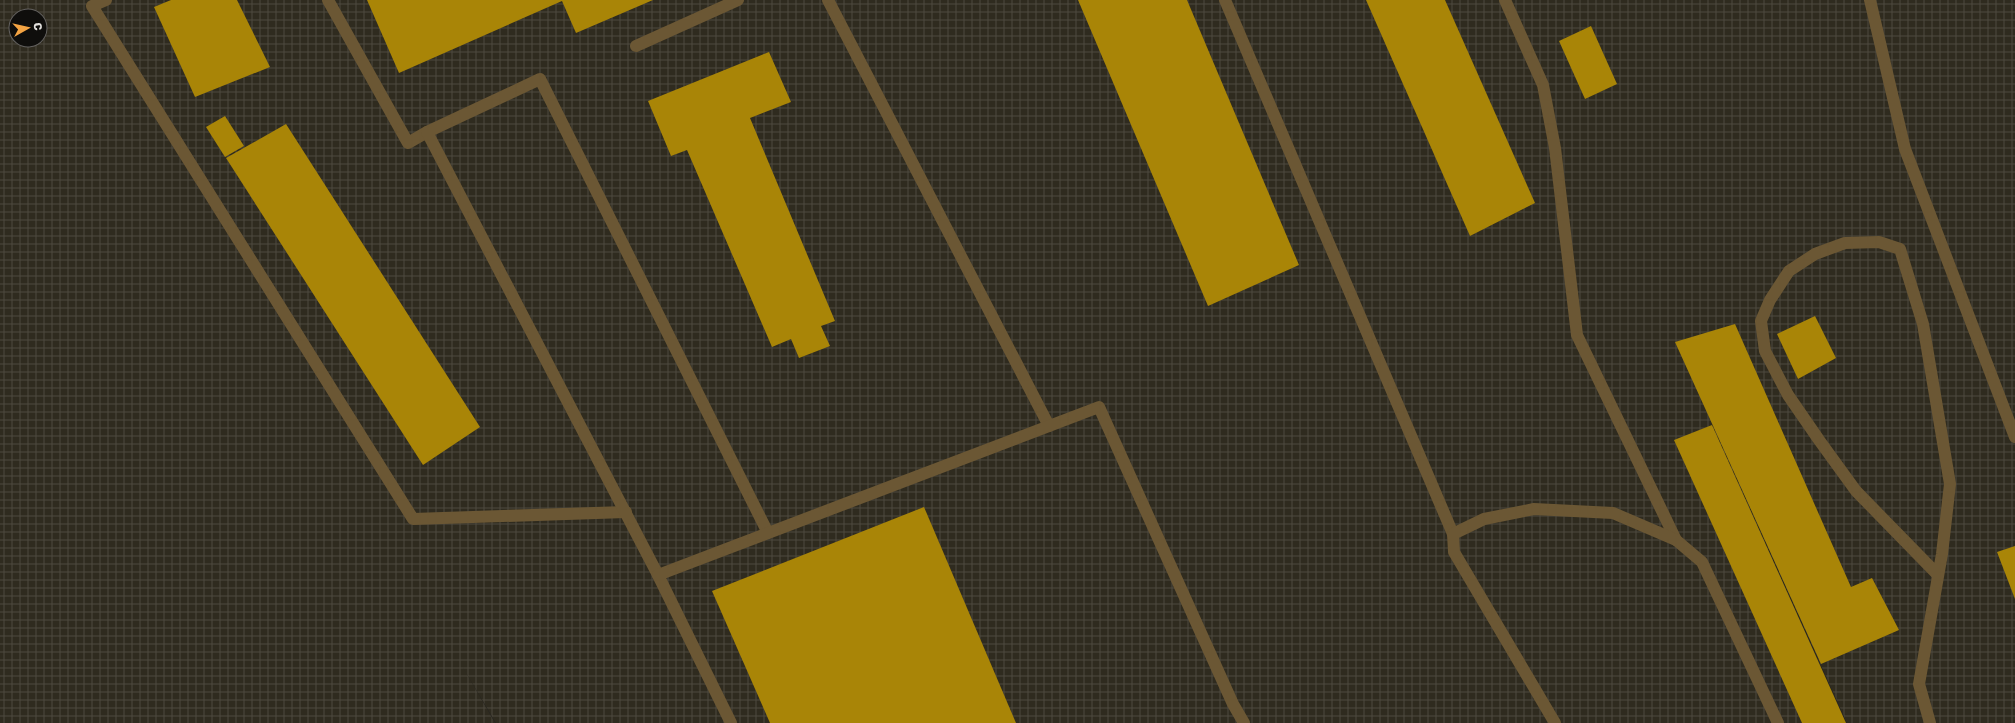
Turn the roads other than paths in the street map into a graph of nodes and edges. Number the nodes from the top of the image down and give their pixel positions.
1 (106, 0) edge
2 (328, 0) edge
3 (738, 0) edge
4 (828, 0) edge
5 (1225, 0) edge
6 (1505, 0) edge
7 (1870, 0) edge
8 (636, 46) dead end
9 (427, 132) junction
10 (1049, 426) junction
11 (2015, 437) edge
12 (626, 512) junction
13 (768, 533) junction
14 (1453, 534) junction
15 (1676, 540) junction
16 (658, 575) junction
17 (1938, 575) junction
18 (732, 723) edge
19 (1244, 723) edge
20 (1555, 723) edge
21 (1778, 723) edge
22 (1930, 723) edge

1 - 12 lane
2 - 9 lane
3 - 8 lane
4 - 10 lane
5 - 14 lane
6 - 15 lane
7 - 11 lane
9 - 12 lane
9 - 13 lane
10 - 13 lane
10 - 19 lane
12 - 16 lane
13 - 16 lane
14 - 15 lane
14 - 20 lane
15 - 21 lane
16 - 18 lane
17 - 17 lane
17 - 22 lane

